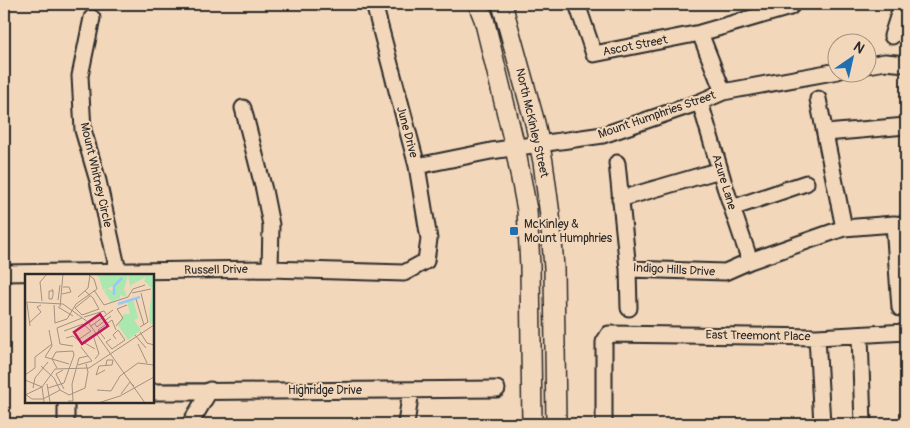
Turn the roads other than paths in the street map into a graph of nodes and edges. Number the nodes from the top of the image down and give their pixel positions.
1 (374, 4) edge
2 (478, 4) edge
3 (502, 4) edge
4 (577, 4) edge
5 (793, 4) edge
6 (902, 4) edge
7 (92, 18) dead end
8 (700, 33) junction
9 (892, 36) dead end
10 (878, 63) edge
11 (906, 64) edge
12 (828, 73) edge
13 (723, 92) junction
14 (818, 99) dead end
15 (700, 102) junction
16 (243, 108) dead end
17 (906, 126) edge
18 (826, 133) junction
19 (539, 144) junction
20 (515, 148) junction
21 (617, 163) dead end
22 (416, 166) junction
23 (720, 170) junction
24 (806, 183) dead end
25 (620, 199) junction
26 (732, 208) junction
27 (900, 224) edge
28 (844, 228) junction
29 (426, 261) joint
30 (750, 261) junction
31 (270, 269) junction
32 (628, 269) junction
33 (118, 271) junction
34 (4, 273) edge
35 (629, 308) dead end
36 (900, 308) dead end
37 (906, 332) edge
38 (860, 335) junction
39 (817, 338) junction
40 (210, 390) junction
41 (410, 390) junction
42 (497, 390) dead end
43 (154, 392) edge
44 (66, 403) edge
45 (66, 424) edge
46 (190, 424) edge
47 (406, 424) edge
48 (532, 424) edge
49 (556, 424) edge
50 (604, 424) edge
51 (822, 424) edge
52 (863, 424) edge

1 - 22 street, June Drive
2 - 20 main road, North McKinley Street
3 - 19 main road, North McKinley Street
4 - 8 street, Ascot Street
5 - 8 street
6 - 9 street
7 - 33 street, Mount Whitney Circle
8 - 13 street
10 - 11 street
12 - 13 street, Mount Humphries Street
13 - 15 street, Mount Humphries Street
14 - 18 street
15 - 19 street, Mount Humphries Street
15 - 23 street, Azure Lane
16 - 31 street
17 - 18 street
18 - 28 street
19 - 20 street, Mount Humphries Street
19 - 49 main road, North McKinley Street
20 - 22 street, Mount Humphries Street
20 - 48 main road, North McKinley Street
21 - 25 street, Indigo Hills Drive
22 - 29 street, June Drive
23 - 25 street
23 - 26 street, Azure Lane
24 - 26 street
25 - 32 street, Indigo Hills Drive
26 - 30 street, Azure Lane
27 - 28 street, Indigo Hills Drive
27 - 36 street
28 - 30 street, Indigo Hills Drive
29 - 31 street, Russell Drive
30 - 32 street, Indigo Hills Drive
31 - 33 street, Russell Drive
32 - 35 street
33 - 34 street, Russell Drive
37 - 38 street, East Treemont Place
38 - 39 street, East Treemont Place
38 - 52 street
39 - 50 street, East Treemont Place
39 - 51 street
40 - 41 street, Highridge Drive
40 - 43 street, Highridge Drive
40 - 46 street
41 - 42 street, Highridge Drive
41 - 47 street
44 - 45 street

